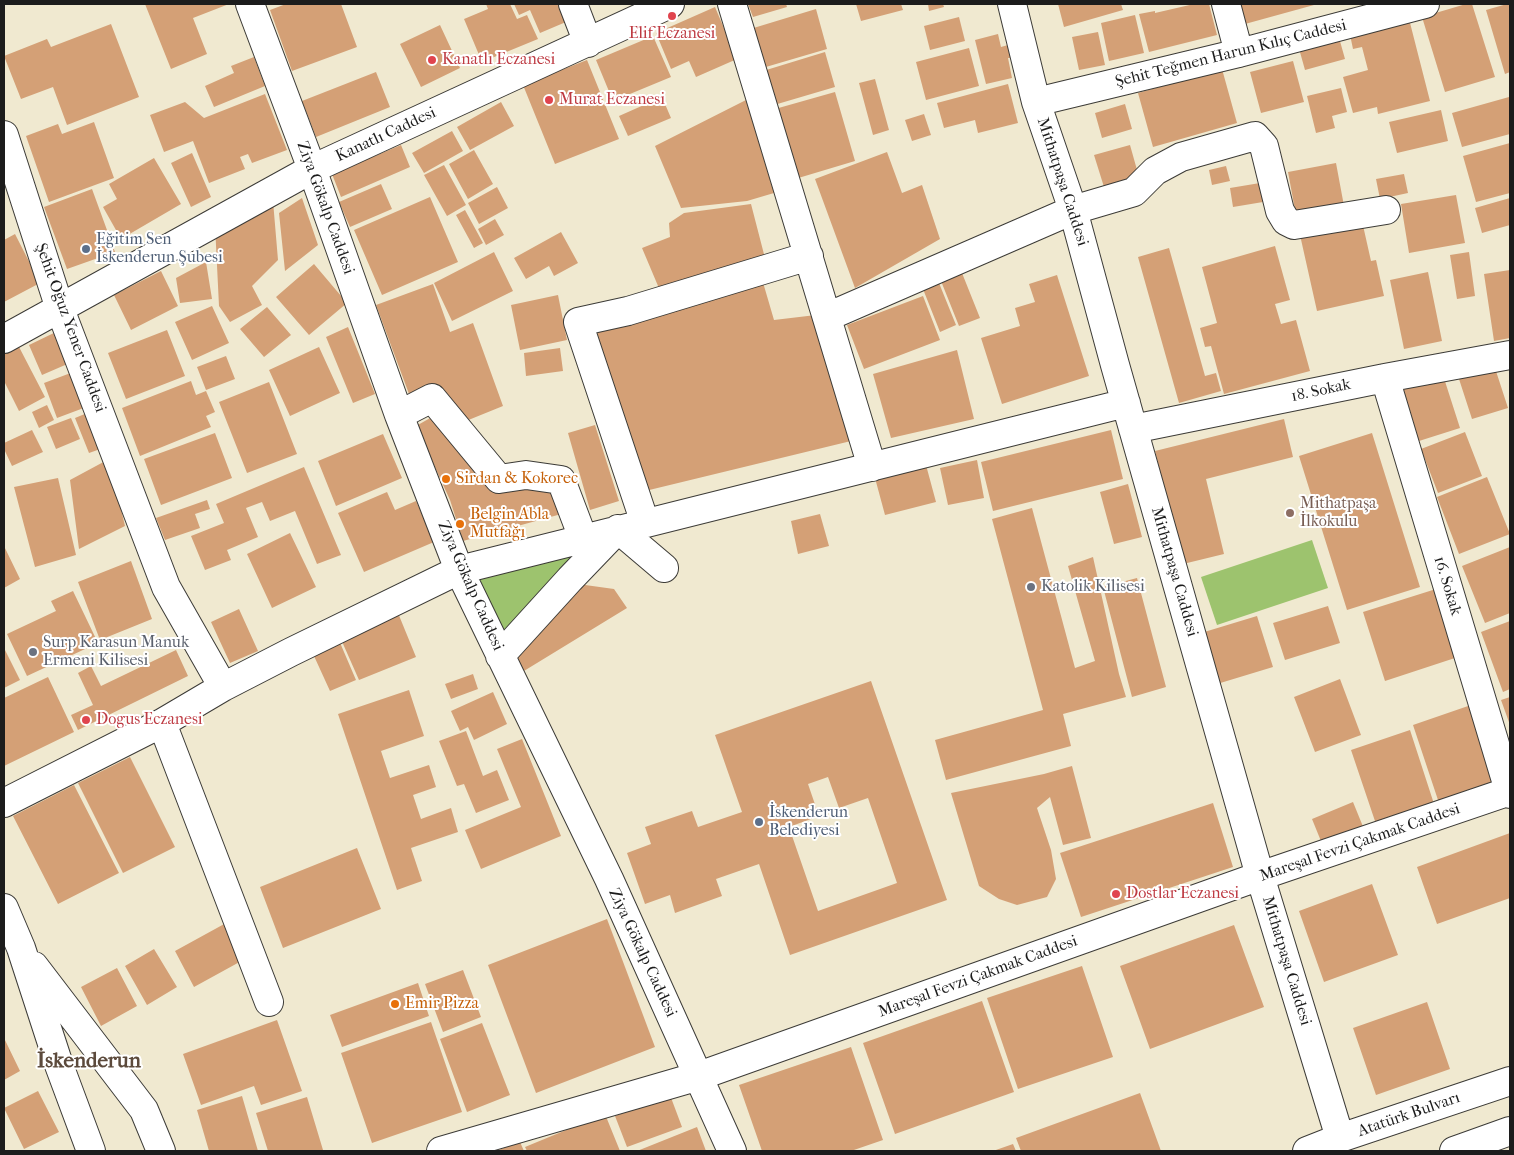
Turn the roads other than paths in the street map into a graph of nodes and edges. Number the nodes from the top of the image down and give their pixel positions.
1 (250, 4) edge
2 (573, 4) edge
3 (670, 4) edge
4 (732, 4) edge
5 (1012, 4) edge
6 (1226, 4) edge
7 (1425, 4) edge
8 (588, 42) junction
9 (1239, 53) junction
10 (1036, 102) junction
11 (4, 135) edge
12 (312, 169) junction
13 (1073, 210) junction
14 (1386, 210) dead end
15 (809, 256) junction
16 (60, 309) junction
17 (827, 317) junction
18 (4, 339) edge
19 (1510, 355) edge
20 (1385, 378) junction
21 (1126, 403) junction
22 (399, 416) junction
23 (1133, 429) junction
24 (872, 467) junction
25 (645, 523) junction
26 (618, 529) junction
27 (583, 538) junction
28 (664, 568) dead end
29 (459, 570) junction
30 (500, 656) junction
31 (223, 687) junction
32 (162, 723) junction
33 (1510, 792) edge
34 (4, 803) edge
35 (1260, 876) junction
36 (4, 908) edge
37 (21, 948) junction
38 (269, 1002) dead end
39 (699, 1076) junction
40 (1510, 1081) edge
41 (1510, 1132) edge
42 (1340, 1138) junction
43 (91, 1151) edge
44 (161, 1151) edge
45 (442, 1151) edge
46 (732, 1151) edge
47 (1308, 1151) edge
48 (1454, 1151) edge

1 - 12 street, Ziya Gökalp Caddesi
2 - 8 street
3 - 8 street, Kanatlı Caddesi
4 - 15 street
5 - 10 street, Mithatpaşa Caddesi
6 - 9 street
7 - 9 street, Şehit Teğmen Harun Kılıç Caddesi
8 - 12 street, Kanatlı Caddesi
9 - 10 street, Şehit Teğmen Harun Kılıç Caddesi
10 - 13 street, Mithatpaşa Caddesi
11 - 16 street, Şehit Oğuz Yener Caddesi
12 - 16 street, Kanatlı Caddesi
12 - 22 street, Ziya Gökalp Caddesi
13 - 14 street
13 - 17 street
13 - 21 street, Mithatpaşa Caddesi
15 - 17 street
15 - 25 street
16 - 18 street, Kanatlı Caddesi
16 - 31 street, Şehit Oğuz Yener Caddesi
17 - 24 street
19 - 20 street, 18. Sokak
20 - 23 street, 18. Sokak
20 - 33 street, 16. Sokak
21 - 23 street, Mithatpaşa Caddesi
21 - 24 street
22 - 27 street
22 - 29 street, Ziya Gökalp Caddesi
23 - 35 street, Mithatpaşa Caddesi
24 - 25 street
25 - 26 street
26 - 27 street
26 - 28 street
26 - 30 street
27 - 29 street
29 - 30 street, Ziya Gökalp Caddesi
29 - 31 street
30 - 39 street, Ziya Gökalp Caddesi
31 - 32 street
32 - 34 street
32 - 38 street
33 - 35 street, Mareşal Fevzi Çakmak Caddesi
35 - 39 street, Mareşal Fevzi Çakmak Caddesi
35 - 42 street, Mithatpaşa Caddesi
36 - 37 street
37 - 43 street
37 - 44 street
39 - 45 street, Mareşal Fevzi Çakmak Caddesi
39 - 46 street, Ziya Gökalp Caddesi
40 - 42 street, Atatürk Bulvarı
41 - 48 street
42 - 47 street, Atatürk Bulvarı

